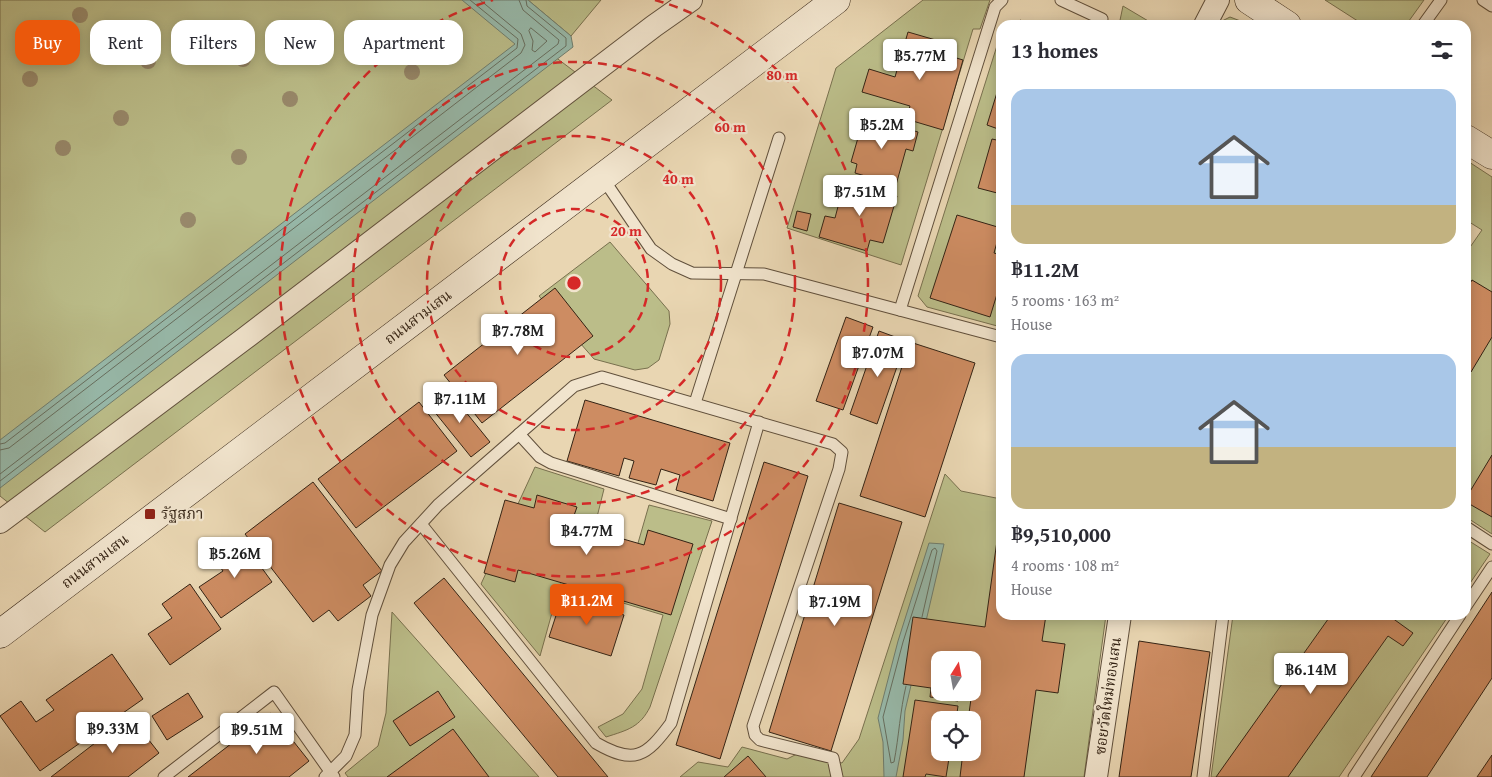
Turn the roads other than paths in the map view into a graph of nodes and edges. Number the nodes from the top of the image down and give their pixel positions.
1 (691, 0) edge
2 (836, 0) edge
3 (1002, 0) edge
4 (1061, 0) edge
5 (1218, 0) edge
6 (1249, 0) edge
7 (1441, 0) edge
8 (1483, 0) edge
9 (1492, 6) edge
10 (1102, 20) dead end
11 (1208, 20) edge
12 (1279, 20) edge
13 (1427, 20) edge
14 (779, 138) dead end
15 (1471, 142) edge
16 (1492, 155) edge
17 (602, 177) junction
18 (736, 274) junction
19 (900, 310) junction
20 (996, 335) edge
21 (695, 403) junction
22 (759, 422) junction
23 (519, 434) junction
24 (731, 519) junction
25 (0, 522) edge
26 (421, 524) junction
27 (1471, 530) edge
28 (1492, 544) edge
29 (1492, 566) edge
30 (1471, 598) edge
31 (1119, 620) edge
32 (1222, 620) edge
33 (1457, 620) edge
34 (0, 634) edge
35 (330, 776) edge
36 (164, 777) edge
37 (837, 777) edge
38 (1096, 777) edge
39 (1203, 777) edge
40 (1354, 777) edge

1 - 25 street
2 - 17 main road, ถนนสามเสน
3 - 19 lane
4 - 10 lane
5 - 11 street
6 - 12 main road
7 - 13 lane
8 - 9 lane
14 - 18 lane
15 - 16 main road
17 - 18 lane
17 - 34 main road, ถนนสามเสน
18 - 19 lane
18 - 21 lane
19 - 20 lane
21 - 22 lane
21 - 23 lane
22 - 24 lane
22 - 37 lane
23 - 24 lane
23 - 26 lane
24 - 26 lane
26 - 35 lane
27 - 28 lane
29 - 30 lane
31 - 38 street, ซอยวัดใหม่ทองเสน
32 - 39 lane
33 - 40 lane
35 - 36 lane

